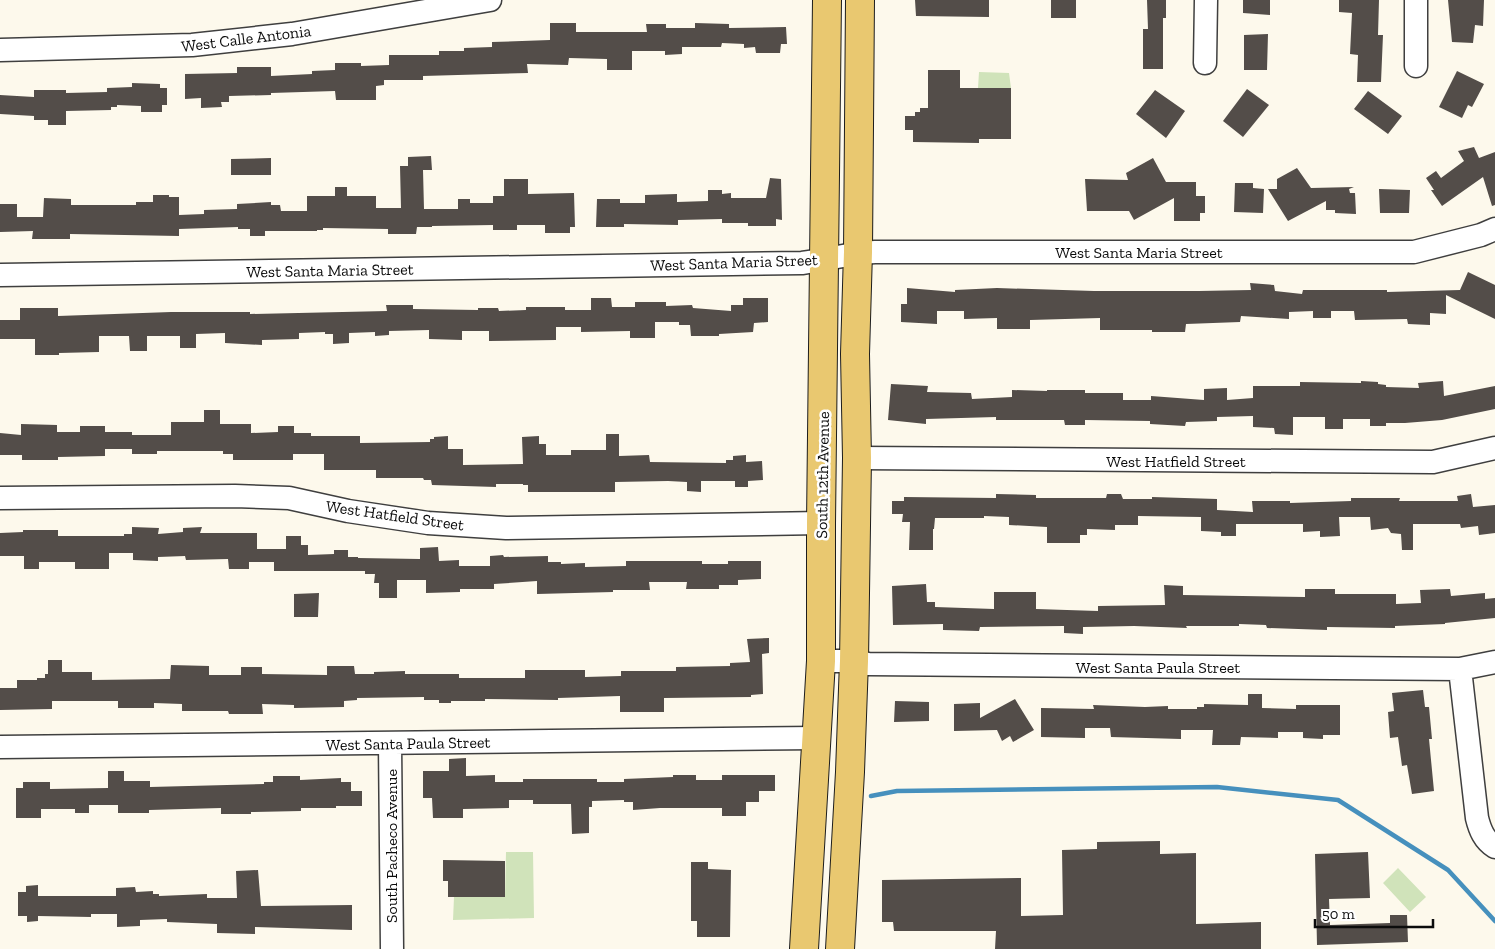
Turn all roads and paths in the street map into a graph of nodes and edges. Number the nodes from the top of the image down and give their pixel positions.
1 (490, 0) edge
2 (827, 0) edge
3 (860, 0) edge
4 (1206, 0) edge
5 (1416, 0) edge
6 (0, 50) edge
7 (1205, 63) dead end
8 (1416, 66) dead end
9 (1495, 230) edge
10 (858, 252) junction
11 (825, 260) junction
12 (0, 275) edge
13 (1495, 448) edge
14 (857, 458) junction
15 (0, 498) edge
16 (821, 523) junction
17 (854, 661) junction
18 (822, 662) junction
19 (1495, 662) edge
20 (1460, 669) junction
21 (817, 738) junction
22 (390, 744) junction
23 (0, 747) edge
24 (813, 806) junction
25 (1492, 845) edge
26 (846, 854) junction
27 (392, 949) edge
28 (804, 949) edge
29 (840, 949) edge

1 - 6 street, West Calle Antonia
2 - 11 main road, South 12th Avenue
3 - 10 main road, South 12th Avenue
4 - 7 street
5 - 8 street
9 - 10 street, West Santa Maria Street
10 - 11 street, West Santa Maria Street
10 - 14 main road, South 12th Avenue
11 - 12 street, West Santa Maria Street
11 - 16 main road, South 12th Avenue
13 - 14 street, West Hatfield Street
14 - 17 main road, South 12th Avenue
15 - 16 street, West Hatfield Street
16 - 18 main road, South 12th Avenue
17 - 18 street, West Santa Paula Street
17 - 20 street, West Santa Paula Street
17 - 26 main road, South 12th Avenue
18 - 21 main road, South 12th Avenue
19 - 20 street, West Santa Paula Street
20 - 25 street
21 - 22 street, West Santa Paula Street
21 - 24 main road, South 12th Avenue
22 - 23 street, West Santa Paula Street
22 - 27 street, South Pacheco Avenue
24 - 26 main road
24 - 28 main road, South 12th Avenue
26 - 29 main road, South 12th Avenue

